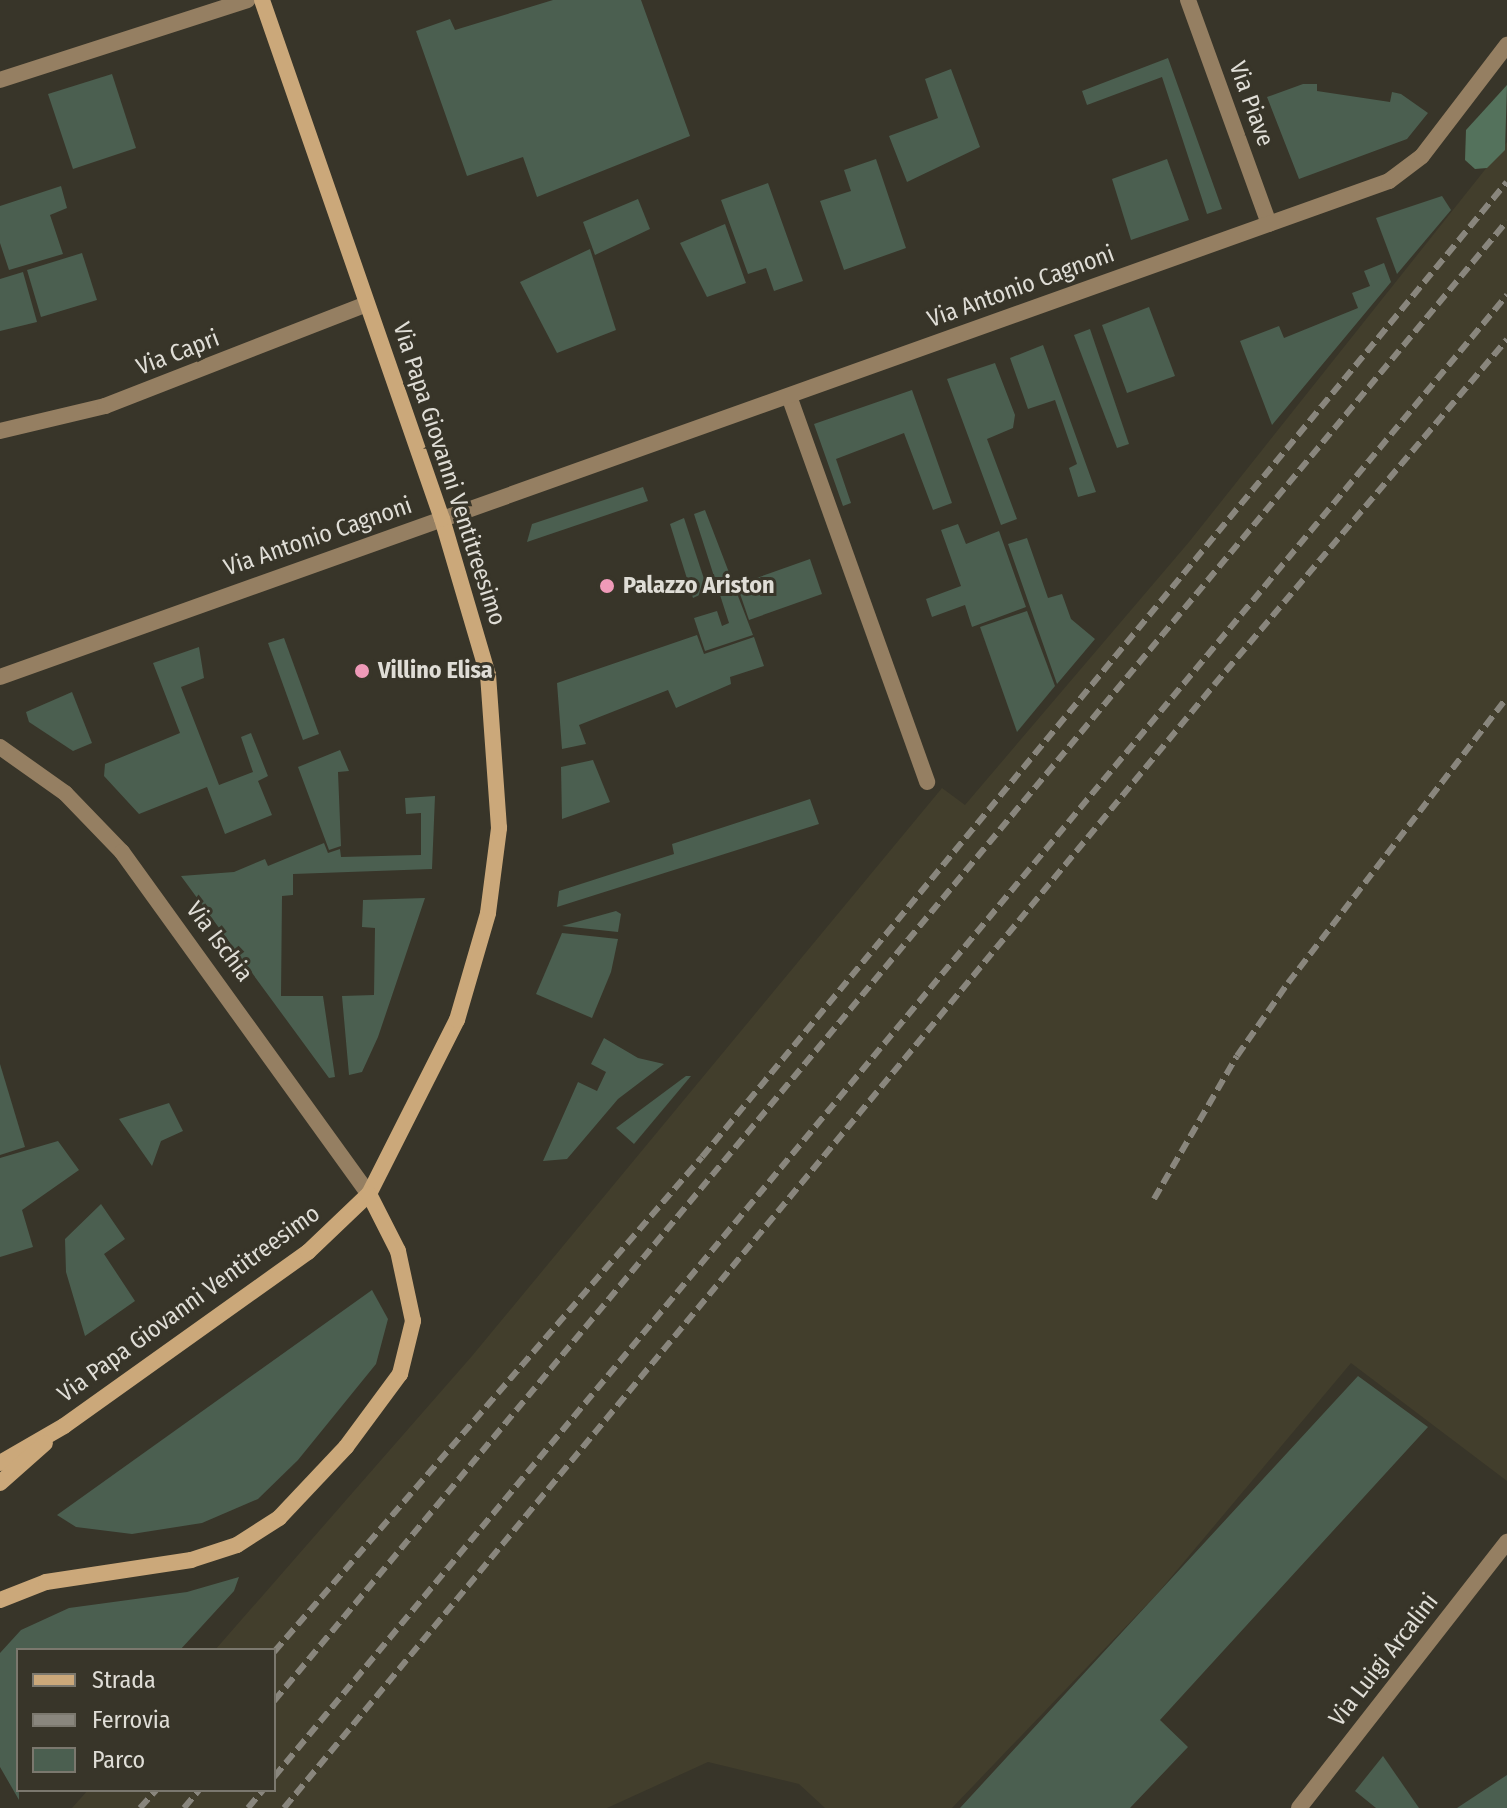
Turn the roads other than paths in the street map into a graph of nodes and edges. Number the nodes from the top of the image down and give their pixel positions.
1 (247, 0) edge
2 (262, 0) edge
3 (1188, 0) edge
4 (1507, 45) edge
5 (0, 80) edge
6 (1269, 224) junction
7 (367, 304) junction
8 (789, 396) junction
9 (0, 431) edge
10 (442, 519) junction
11 (0, 677) edge
12 (0, 747) edge
13 (927, 782) dead end
14 (369, 1194) junction
15 (64, 1426) junction
16 (0, 1463) edge
17 (0, 1483) edge
18 (1507, 1542) edge
19 (0, 1600) edge
20 (1299, 1808) edge

1 - 5 street
2 - 7 street, Via Papa Giovanni Ventitreesimo
3 - 6 street, Via Piave
4 - 6 street, Via Antonio Cagnoni
6 - 8 street, Via Antonio Cagnoni
7 - 9 street, Via Capri
7 - 10 street, Via Papa Giovanni Ventitreesimo
8 - 10 street, Via Antonio Cagnoni
8 - 13 street
10 - 11 street, Via Antonio Cagnoni
10 - 14 street, Via Papa Giovanni Ventitreesimo
12 - 14 street, Via Ischia
14 - 15 street, Via Papa Giovanni Ventitreesimo
14 - 19 street
15 - 16 street, Via Papa Giovanni Ventitreesimo
15 - 17 street, Via Papa Giovanni Ventitreesimo
18 - 20 street, Via Luigi Arcalini

